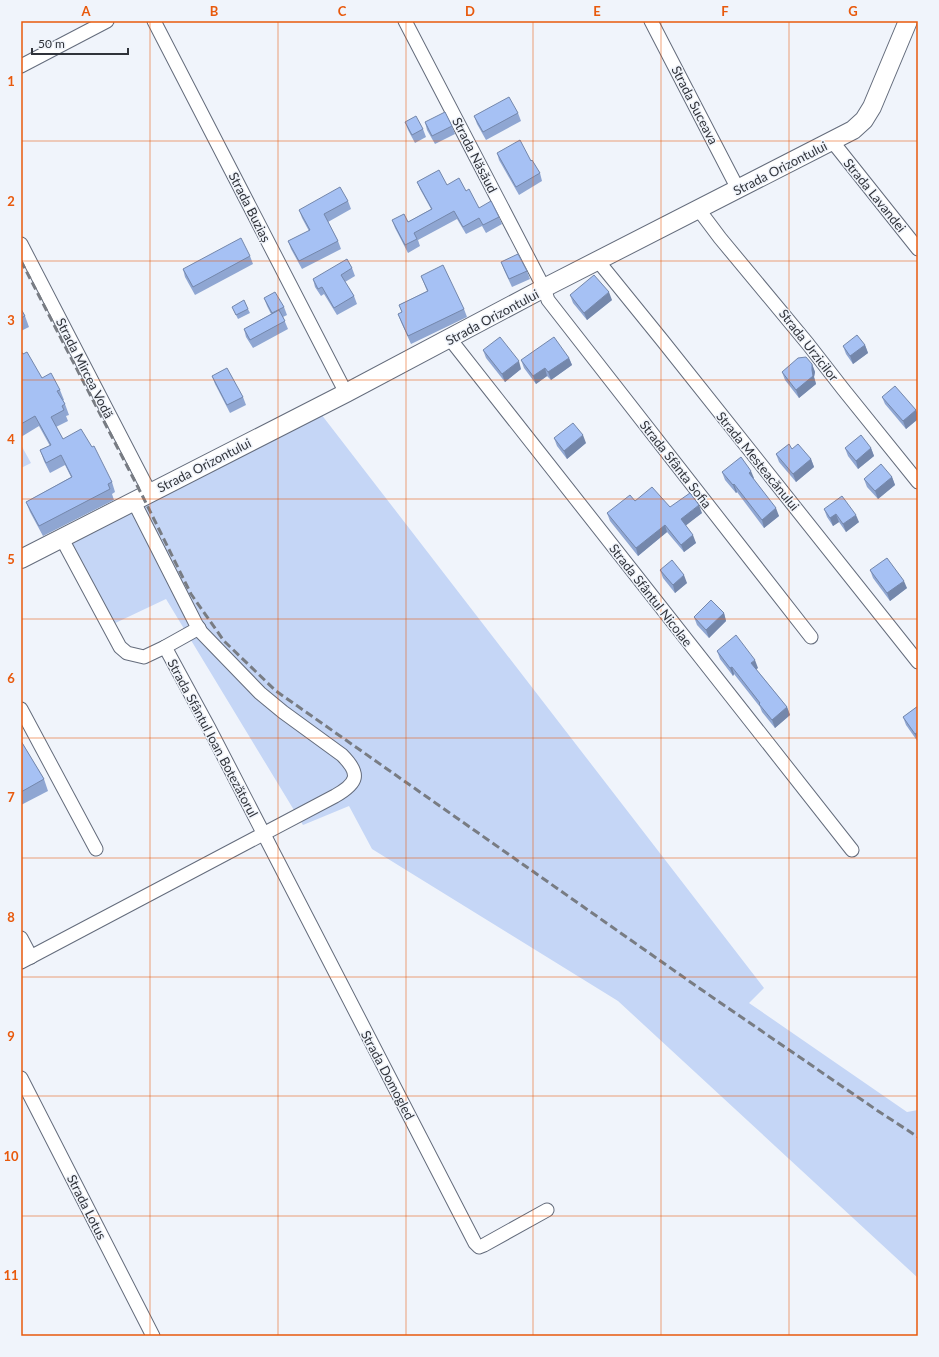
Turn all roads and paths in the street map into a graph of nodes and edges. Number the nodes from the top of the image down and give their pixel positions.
1 (107, 21) edge
2 (154, 21) edge
3 (405, 21) edge
4 (651, 21) edge
5 (907, 21) edge
6 (21, 66) edge
7 (832, 141) junction
8 (738, 190) junction
9 (699, 210) junction
10 (21, 244) edge
11 (918, 249) edge
12 (598, 262) junction
13 (544, 288) junction
14 (450, 339) junction
15 (346, 393) junction
16 (918, 482) edge
17 (150, 493) junction
18 (134, 502) junction
19 (62, 538) junction
20 (21, 559) edge
21 (199, 628) junction
22 (811, 637) dead end
23 (164, 647) junction
24 (918, 662) edge
25 (21, 709) edge
26 (263, 834) junction
27 (96, 849) dead end
28 (852, 850) dead end
29 (21, 938) edge
30 (26, 959) edge
31 (21, 1078) edge
32 (547, 1210) dead end
33 (153, 1336) edge

1 - 6 street
2 - 15 street, Strada Buziaș
3 - 13 street, Strada Năsăud
4 - 8 street, Strada Suceava
5 - 7 street, Strada Orizontului
7 - 8 street, Strada Orizontului
7 - 11 street, Strada Lavandei
8 - 9 street, Strada Orizontului
9 - 12 street, Strada Orizontului
9 - 16 street, Strada Urzicilor
10 - 17 street, Strada Mircea Vodă
12 - 13 street, Strada Orizontului
12 - 24 street, Strada Mesteacănului
13 - 14 street, Strada Orizontului
13 - 22 street, Strada Sfânta Sofia
14 - 15 street, Strada Orizontului
14 - 28 street, Strada Sfântul Nicolae
15 - 17 street, Strada Orizontului
17 - 18 street, Strada Orizontului
18 - 19 street, Strada Orizontului
18 - 21 street
19 - 20 street, Strada Orizontului
19 - 23 street, Strada Sfântul Ioan Botezătorul
21 - 23 street
21 - 26 street
23 - 26 street, Strada Sfântul Ioan Botezătorul
25 - 27 street
26 - 30 street
26 - 32 street, Strada Domogled
29 - 30 street
31 - 33 street, Strada Lotus

